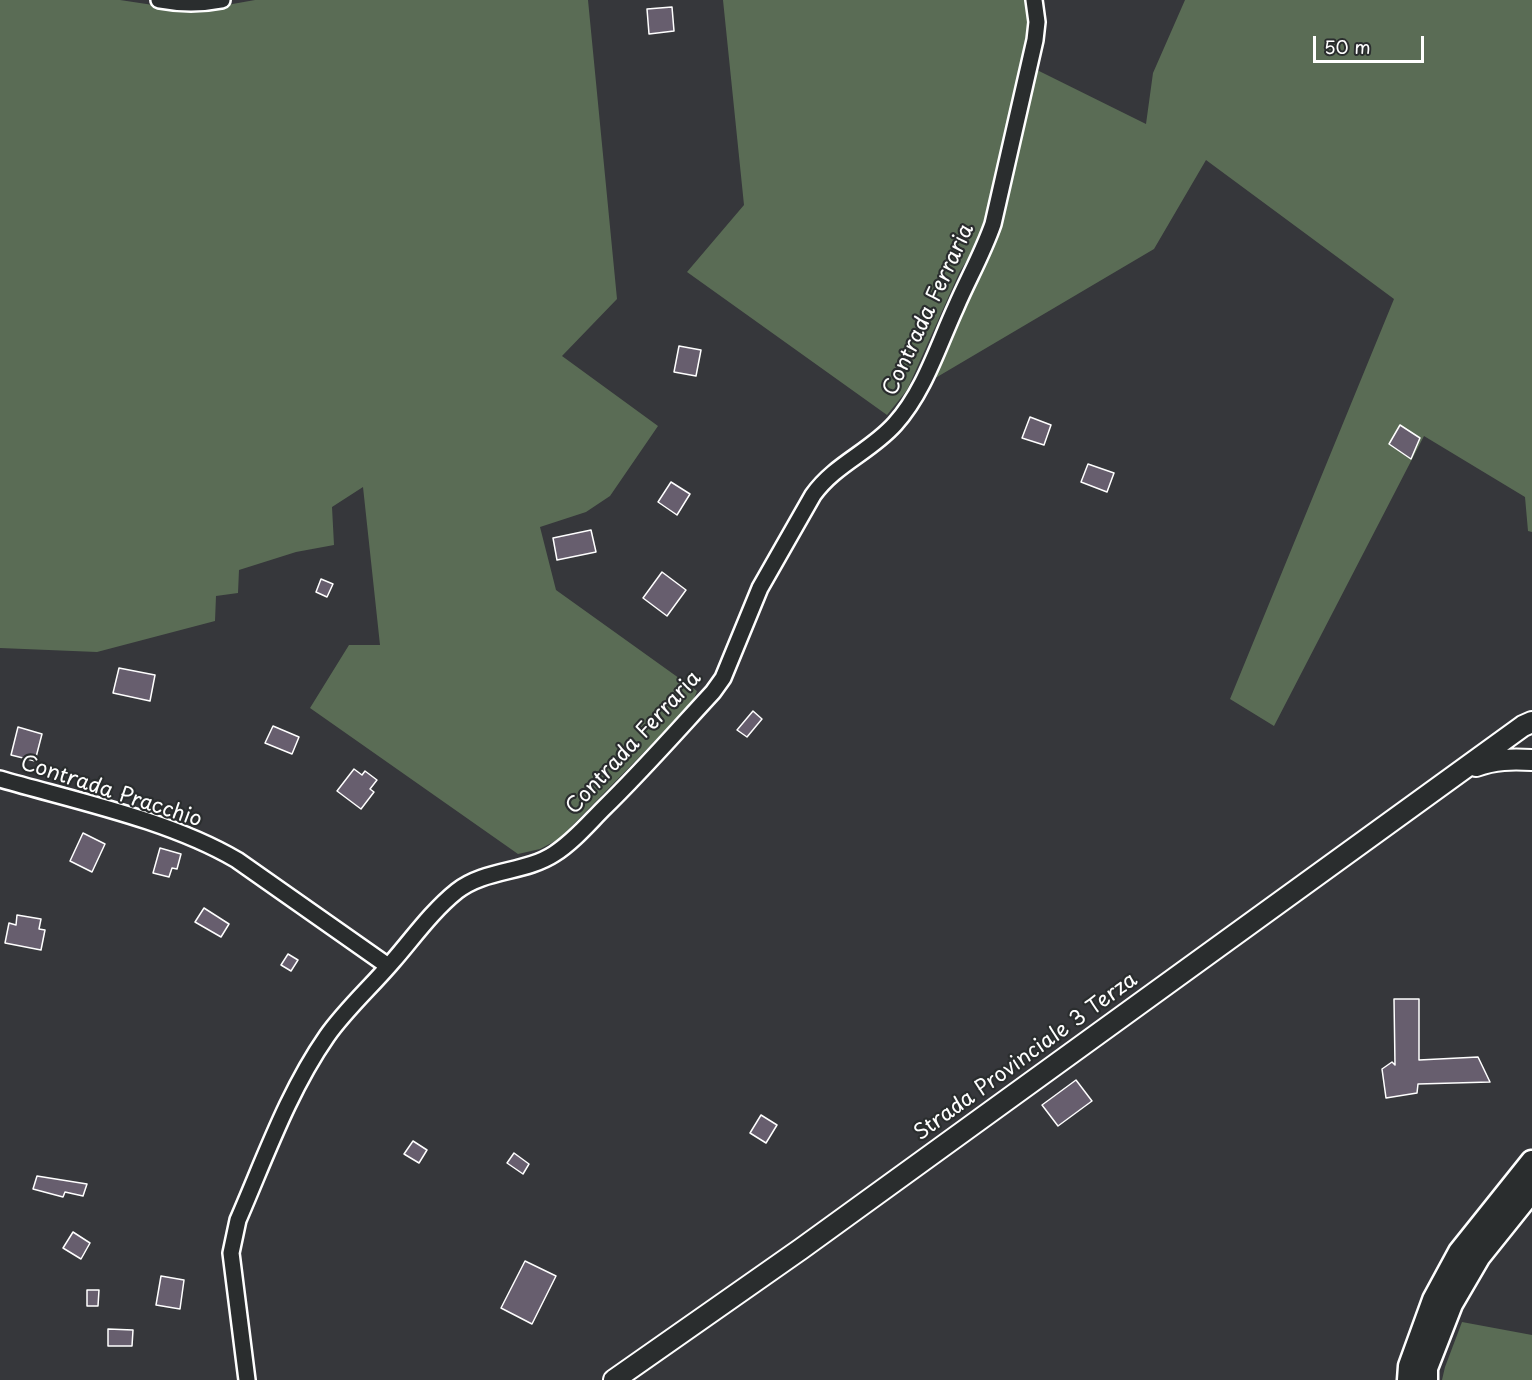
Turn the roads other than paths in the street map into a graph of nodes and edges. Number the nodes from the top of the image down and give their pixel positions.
1 (159, 0) edge
2 (222, 0) edge
3 (1034, 0) edge
4 (1532, 722) edge
5 (1532, 760) edge
6 (1465, 770) junction
7 (0, 779) edge
8 (388, 966) junction
9 (1532, 1162) edge
10 (1532, 1190) edge
11 (247, 1380) edge
12 (614, 1380) edge
13 (1409, 1380) edge
14 (1426, 1380) edge

1 - 2 street
3 - 8 street, Contrada Ferraria
4 - 6 street, Strada Provinciale 3 Terza
5 - 6 street
6 - 12 street, Strada Provinciale 3 Terza
7 - 8 street, Contrada Pracchio
8 - 11 street, Contrada Ferraria
9 - 13 main road
10 - 14 main road

